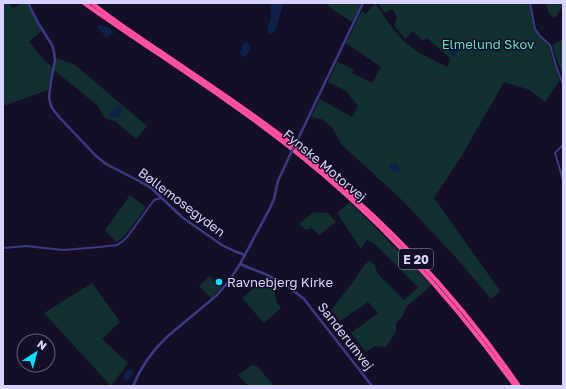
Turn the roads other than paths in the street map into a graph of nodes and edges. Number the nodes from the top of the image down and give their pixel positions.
1 (28, 3) edge
2 (84, 3) edge
3 (92, 3) edge
4 (363, 3) edge
5 (530, 3) edge
6 (563, 84) edge
7 (563, 145) edge
8 (563, 180) edge
9 (157, 194) junction
10 (161, 198) junction
11 (154, 200) junction
12 (3, 248) edge
13 (245, 255) junction
14 (240, 264) junction
15 (133, 386) edge
16 (372, 386) edge
17 (515, 386) edge
18 (519, 386) edge

1 - 9 street, Bøllemosegyden
2 - 17 highway, Fynske Motorvej / E 20
3 - 18 highway, Fynske Motorvej / E 20
4 - 13 street, bridge
5 - 6 street
7 - 8 street
9 - 10 street, Bøllemosegyden
9 - 11 street
10 - 11 street
10 - 13 street, Bøllemosegyden
11 - 12 street
13 - 14 street
14 - 15 street
14 - 16 street, Sanderumvej

